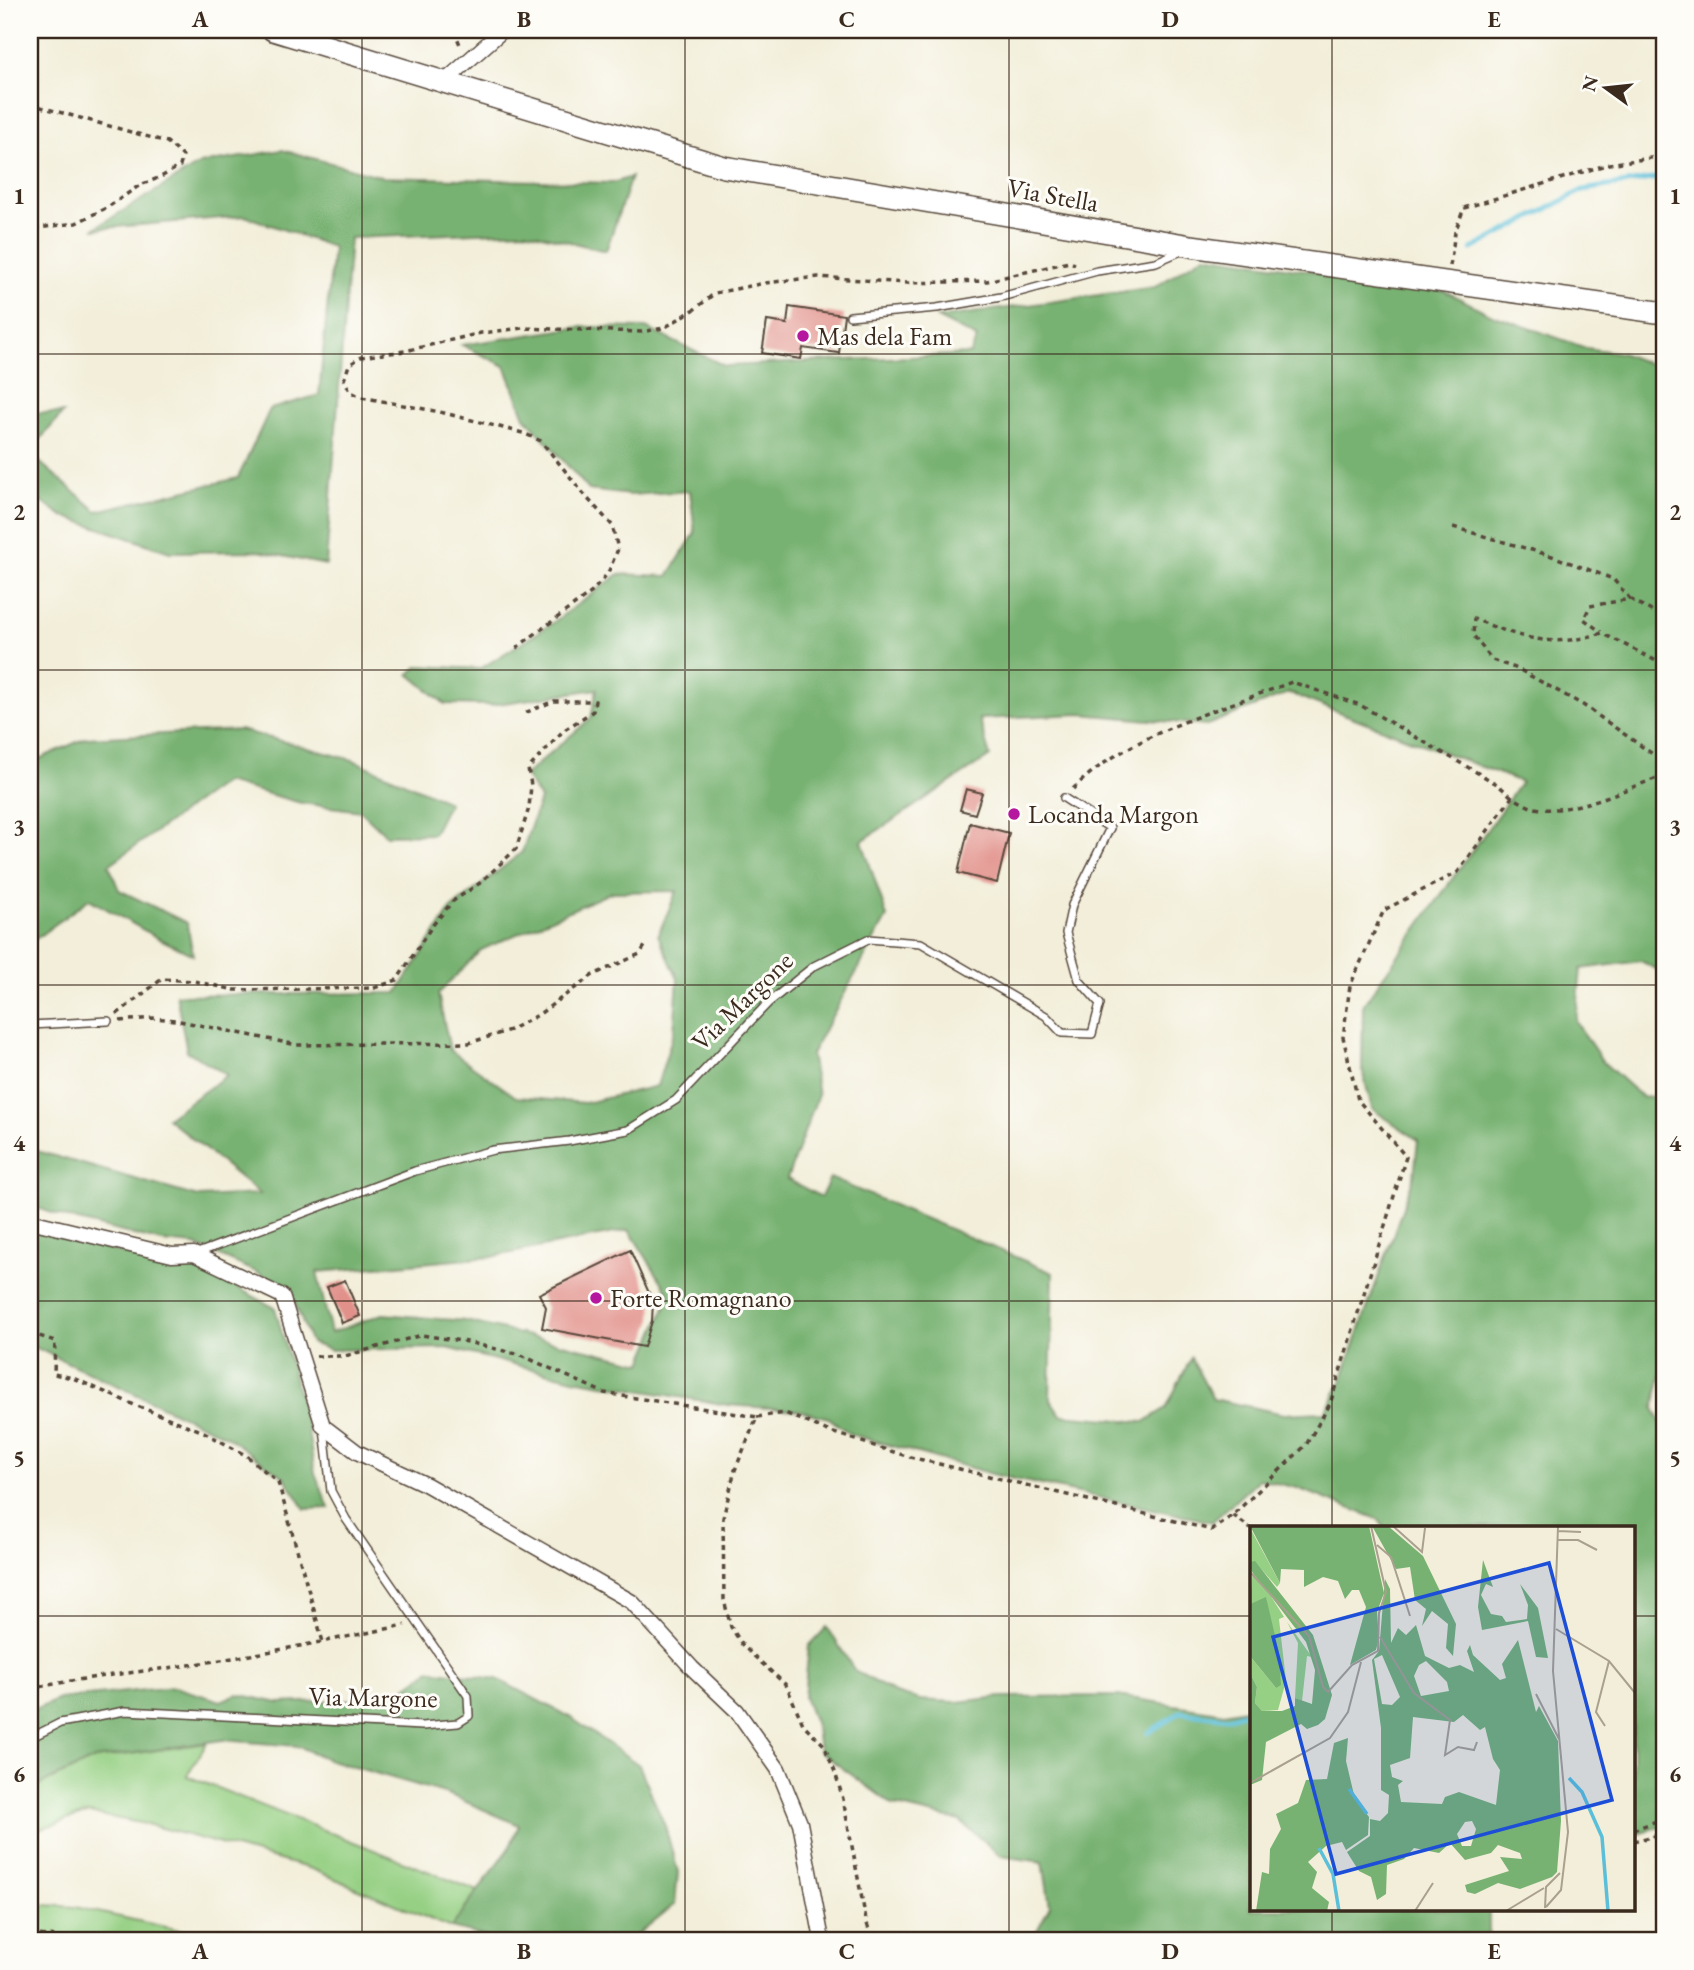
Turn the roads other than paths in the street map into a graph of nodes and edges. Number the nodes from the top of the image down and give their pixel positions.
1 (273, 30) edge
2 (503, 30) edge
3 (443, 83) junction
4 (1191, 246) junction
5 (1664, 313) edge
6 (850, 316) dead end
7 (1064, 798) road end
8 (107, 1021) road end
9 (30, 1026) edge
10 (30, 1221) edge
11 (194, 1254) junction
12 (323, 1426) junction
13 (30, 1738) edge
14 (822, 1940) edge

1 - 3 main road, Via Stella
2 - 3 street
3 - 4 main road, Via Stella
4 - 5 main road, Via Stella
4 - 6 lane
7 - 11 lane, Via Margone
8 - 9 lane
10 - 11 street, Via Margone
11 - 12 street, Via Margone
12 - 13 lane, Via Margone
12 - 14 street

